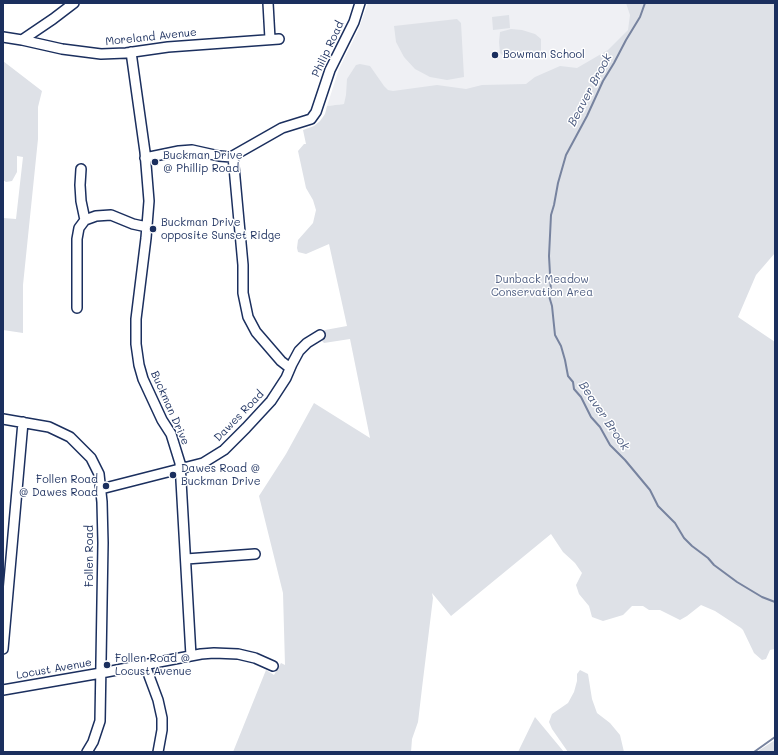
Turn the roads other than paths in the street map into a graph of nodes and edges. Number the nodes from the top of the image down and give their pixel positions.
1 (74, 3) edge
2 (268, 3) edge
3 (360, 3) edge
4 (3, 37) edge
5 (22, 40) junction
6 (131, 52) junction
7 (233, 156) junction
8 (145, 158) junction
9 (81, 169) dead end
10 (85, 220) junction
11 (147, 227) junction
12 (77, 308) dead end
13 (320, 335) dead end
14 (290, 368) junction
15 (3, 419) edge
16 (23, 422) junction
17 (180, 468) junction
18 (101, 489) junction
19 (7, 547) edge
20 (255, 554) dead end
21 (186, 559) junction
22 (4, 622) edge
23 (3, 649) edge
24 (191, 656) junction
25 (145, 665) junction
26 (273, 666) dead end
27 (101, 673) junction
28 (3, 690) edge
29 (87, 752) edge
30 (158, 752) edge

1 - 5 street
2 - 6 street, Moreland Avenue
3 - 7 street, Philip Road
4 - 5 street, Moreland Avenue
5 - 6 street, Moreland Avenue
6 - 8 street, Buckman Drive
7 - 8 street
7 - 14 street
8 - 11 street, Buckman Drive
9 - 10 street
10 - 11 street
10 - 12 street
11 - 17 street, Buckman Drive
13 - 14 street, Dawes Road
14 - 17 street, Dawes Road
15 - 16 street, Follen Road
16 - 18 street, Follen Road
16 - 19 street
17 - 18 street, Dawes Road
17 - 21 street, Buckman Drive
18 - 27 street, Follen Road
19 - 22 street
20 - 21 street
21 - 24 street, Buckman Drive
22 - 23 street
24 - 25 street, Locust Avenue
24 - 26 street, Locust Avenue
25 - 27 street, Locust Avenue
25 - 30 street
27 - 28 street, Locust Avenue
27 - 29 street, Follen Road

